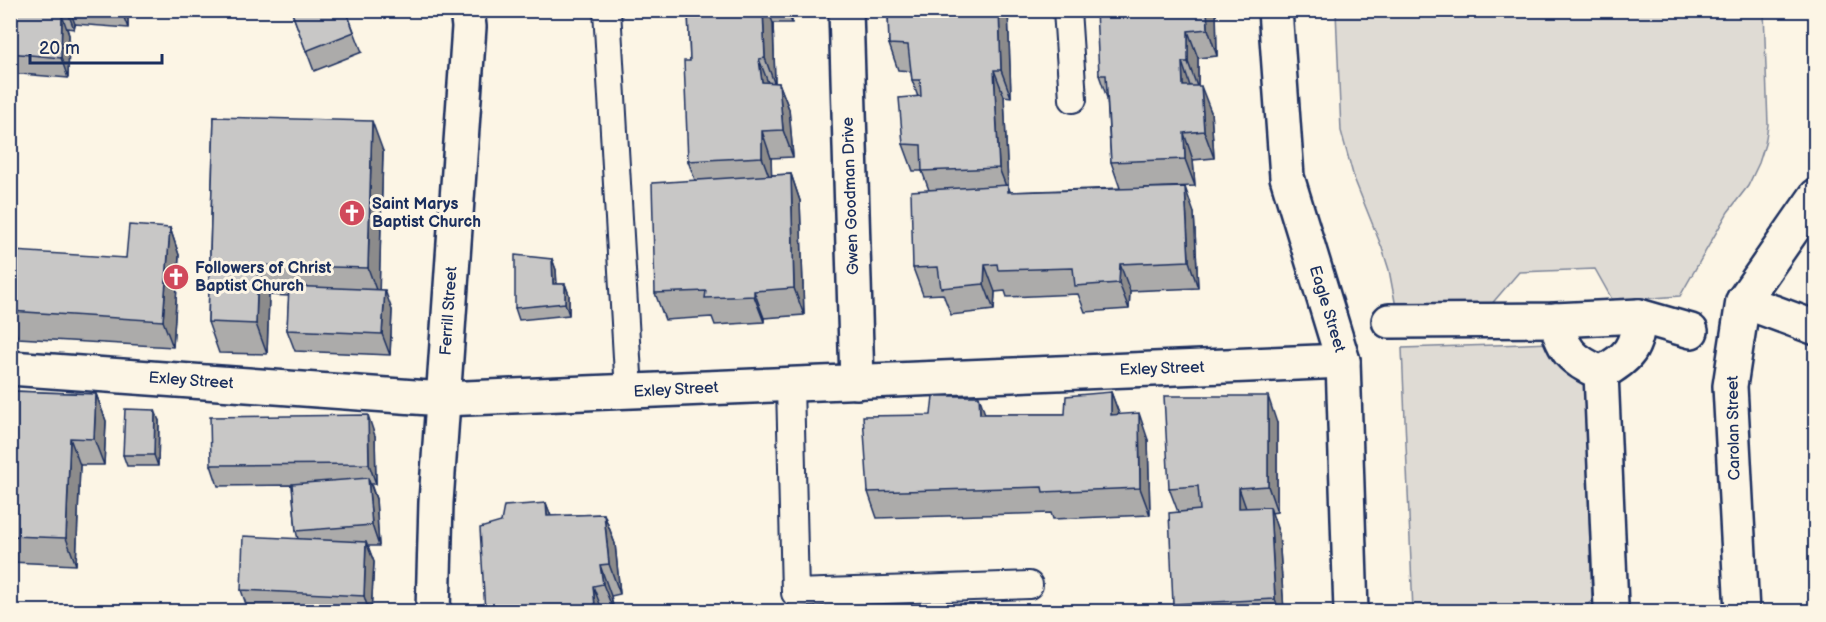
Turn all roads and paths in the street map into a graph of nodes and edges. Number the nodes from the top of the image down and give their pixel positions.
1 (467, 10) edge
2 (606, 10) edge
3 (846, 10) edge
4 (1067, 10) edge
5 (1275, 10) edge
6 (1073, 99) dead end
7 (1815, 196) edge
8 (1743, 301) junction
9 (1639, 316) junction
10 (1555, 320) junction
11 (1389, 321) dead end
12 (1815, 328) edge
13 (1690, 331) dead end
14 (1343, 361) junction
15 (10, 368) edge
16 (1601, 373) junction
17 (857, 382) junction
18 (790, 385) junction
19 (628, 392) junction
20 (443, 399) junction
21 (1029, 585) dead end
22 (1610, 610) edge
23 (434, 612) edge
24 (1351, 612) edge
25 (1742, 612) edge

1 - 20 street, Ferrill Street
2 - 19 lane
3 - 17 street, Gwen Goodman Drive
4 - 6 lane
5 - 14 street, Eagle Street
7 - 8 street, Carolan Street
8 - 12 street
8 - 25 street, Carolan Street
9 - 10 street
9 - 13 street
9 - 16 street
10 - 11 street
10 - 16 street
14 - 17 street, Exley Street
14 - 24 street, Eagle Street
15 - 20 street, Exley Street
16 - 22 street
17 - 18 street, Exley Street
18 - 19 street, Exley Street
18 - 21 lane
19 - 20 street, Exley Street
20 - 23 street, Ferrill Street

